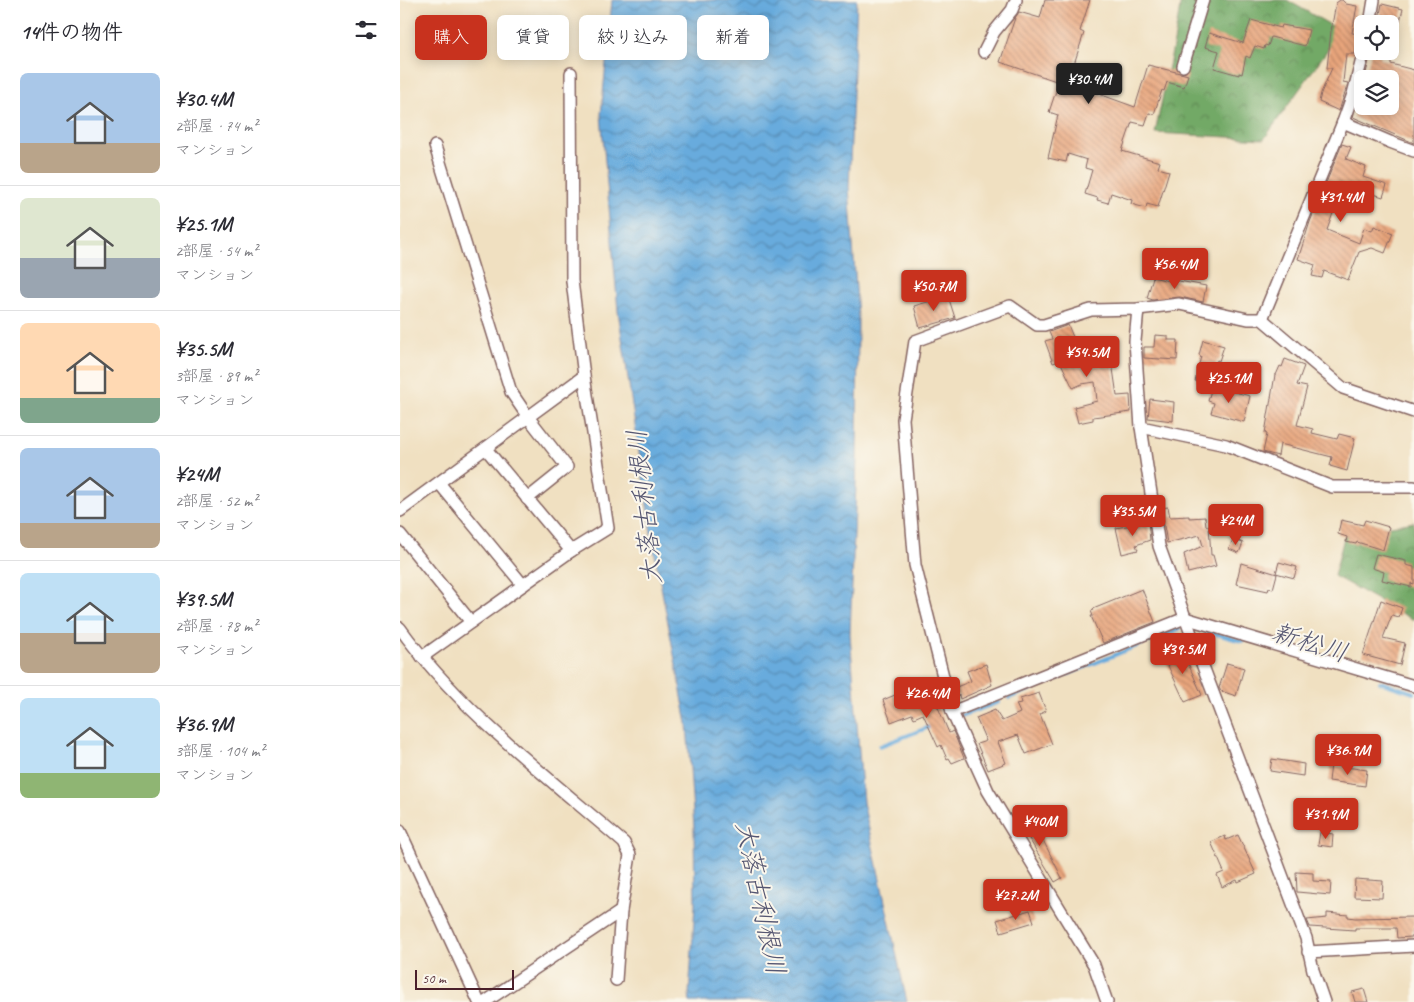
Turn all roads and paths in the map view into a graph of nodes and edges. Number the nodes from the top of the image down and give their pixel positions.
1 (1016, 0) edge
2 (1203, 0) edge
3 (1374, 0) edge
4 (1372, 15) edge
5 (984, 52) dead end
6 (1362, 60) edge
7 (1184, 66) dead end
8 (571, 73) dead end
9 (1343, 122) junction
10 (435, 146) dead end
11 (1414, 151) edge
12 (1138, 310) junction
13 (1262, 319) junction
14 (584, 376) junction
15 (1414, 412) edge
16 (528, 417) junction
17 (1141, 427) junction
18 (486, 448) junction
19 (439, 483) junction
20 (1414, 487) edge
21 (526, 499) junction
22 (400, 511) edge
23 (400, 534) edge
24 (571, 551) junction
25 (523, 585) junction
26 (1185, 618) junction
27 (471, 622) junction
28 (400, 628) edge
29 (422, 656) junction
30 (1414, 686) edge
31 (952, 712) junction
32 (400, 831) edge
33 (621, 911) junction
34 (1414, 946) edge
35 (1308, 952) junction
36 (616, 980) dead end
37 (479, 1002) edge
38 (485, 1002) edge
39 (1107, 1002) edge
40 (1324, 1002) edge

1 - 5 street
2 - 7 street
3 - 4 street
6 - 9 street
8 - 14 street
9 - 11 street
9 - 13 street
10 - 16 street
12 - 13 street
12 - 17 street
12 - 31 street
13 - 15 street
14 - 16 street
14 - 24 street
16 - 18 street
16 - 21 street
17 - 20 street
17 - 26 street
18 - 19 street
18 - 21 street
19 - 22 street
19 - 25 street
21 - 24 street
23 - 27 street
24 - 25 street
25 - 27 street
26 - 30 street
26 - 31 street
26 - 35 street
27 - 29 street
28 - 29 street
29 - 33 street
31 - 39 street
32 - 37 street
33 - 36 street
33 - 38 street
34 - 35 street
35 - 40 street

